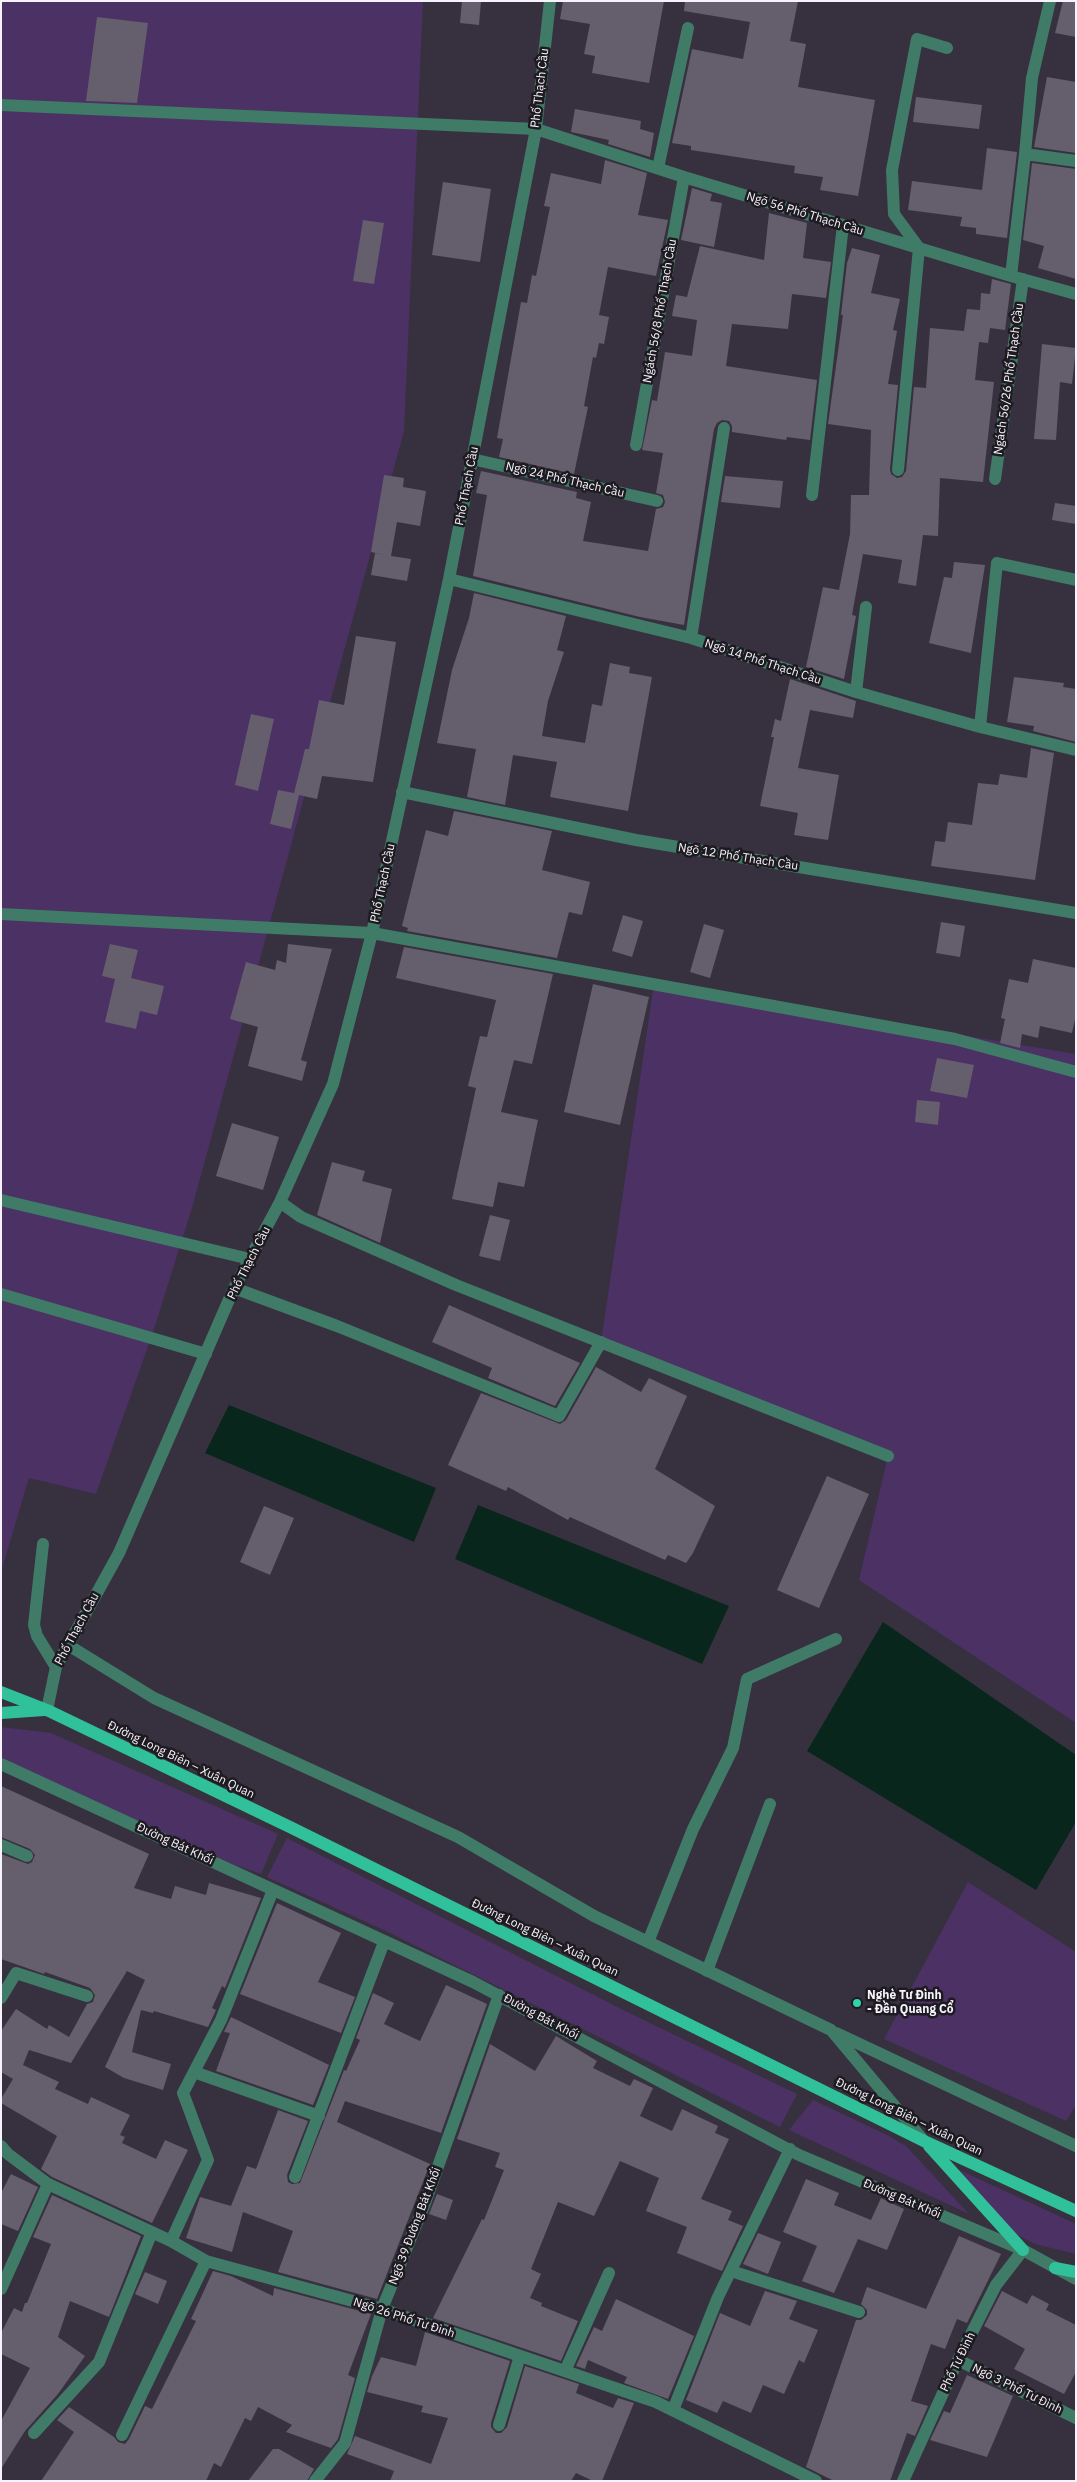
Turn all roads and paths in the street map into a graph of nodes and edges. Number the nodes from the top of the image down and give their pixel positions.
1 (550, 1) edge
2 (1050, 1) edge
3 (688, 28) dead end
4 (947, 48) dead end
5 (1, 105) edge
6 (536, 129) junction
7 (1026, 154) junction
8 (1076, 161) edge
9 (658, 168) junction
10 (684, 177) junction
11 (843, 225) junction
12 (919, 248) junction
13 (1017, 278) junction
14 (1076, 294) edge
15 (724, 428) dead end
16 (636, 445) dead end
17 (472, 459) junction
18 (898, 470) dead end
19 (995, 479) dead end
20 (812, 495) dead end
21 (657, 501) dead end
22 (449, 579) junction
23 (1076, 580) edge
24 (866, 606) dead end
25 (691, 638) junction
26 (856, 692) junction
27 (980, 726) junction
28 (1076, 750) edge
29 (402, 792) junction
30 (1, 914) edge
31 (1076, 914) edge
32 (372, 933) junction
33 (1076, 1072) edge
34 (1, 1200) edge
35 (280, 1202) junction
36 (250, 1259) junction
37 (234, 1288) junction
38 (1, 1294) edge
39 (601, 1342) junction
40 (206, 1354) junction
41 (888, 1456) dead end
42 (43, 1544) dead end
43 (836, 1638) dead end
44 (68, 1645) junction
45 (56, 1667) junction
46 (1, 1692) edge
47 (47, 1710) junction
48 (1, 1713) edge
49 (1, 1764) edge
50 (770, 1804) dead end
51 (1, 1845) edge
52 (27, 1856) dead end
53 (273, 1890) junction
54 (384, 1942) junction
55 (648, 1942) junction
56 (707, 1971) junction
57 (499, 1995) junction
58 (87, 1996) dead end
59 (1, 1998) edge
60 (831, 2030) junction
61 (194, 2072) junction
62 (318, 2116) junction
63 (924, 2141) junction
64 (1, 2146) edge
65 (1076, 2146) edge
66 (790, 2149) junction
67 (295, 2177) dead end
68 (48, 2184) junction
69 (1076, 2211) edge
70 (152, 2232) junction
71 (171, 2241) junction
72 (1023, 2250) junction
73 (206, 2261) junction
74 (1055, 2268) junction
75 (732, 2271) junction
76 (1076, 2272) edge
77 (609, 2273) dead end
78 (1076, 2280) edge
79 (1, 2289) edge
80 (382, 2309) junction
81 (859, 2312) dead end
82 (520, 2356) junction
83 (958, 2360) junction
84 (565, 2371) junction
85 (673, 2410) junction
86 (1076, 2418) edge
87 (499, 2425) dead end
88 (34, 2434) dead end
89 (122, 2435) dead end
90 (315, 2481) edge
91 (816, 2481) edge
92 (903, 2481) edge

1 - 6 street, Phố Thạch Cầu
2 - 7 street, Ngách 56/26 Phố Thạch Cầu
3 - 9 street
4 - 12 street
5 - 6 street, Ngõ 56 Phố Thạch Cầu
6 - 9 street, Ngõ 56 Phố Thạch Cầu
6 - 17 street, Phố Thạch Cầu
7 - 8 street
7 - 13 street, Ngách 56/26 Phố Thạch Cầu
9 - 10 street, Ngõ 56 Phố Thạch Cầu
10 - 11 street, Ngõ 56 Phố Thạch Cầu
10 - 16 street, Ngách 56/8 Phố Thạch Cầu
11 - 12 street, Ngõ 56 Phố Thạch Cầu
11 - 20 street
12 - 13 street, Ngõ 56 Phố Thạch Cầu
12 - 18 street
13 - 14 street, Ngõ 56 Phố Thạch Cầu
13 - 19 street, Ngách 56/26 Phố Thạch Cầu
15 - 25 street
17 - 21 street, Ngõ 24 Phố Thạch Cầu
17 - 22 street, Phố Thạch Cầu
22 - 25 street, Ngõ 14 Phố Thạch Cầu
22 - 29 street, Phố Thạch Cầu
23 - 27 street
24 - 26 street
25 - 26 street, Ngõ 14 Phố Thạch Cầu
26 - 27 street, Ngõ 14 Phố Thạch Cầu
27 - 28 street, Ngõ 14 Phố Thạch Cầu
29 - 31 street, Ngõ 12 Phố Thạch Cầu
29 - 32 street, Phố Thạch Cầu
30 - 32 street
32 - 33 street
32 - 35 street, Phố Thạch Cầu
34 - 36 street
35 - 36 street, Phố Thạch Cầu
35 - 39 street
36 - 37 street, Phố Thạch Cầu
37 - 39 street
37 - 40 street, Phố Thạch Cầu
38 - 40 street
39 - 41 street
40 - 44 street, Phố Thạch Cầu
42 - 45 street
43 - 55 street
44 - 45 street, Phố Thạch Cầu
44 - 55 street
45 - 47 street, Phố Thạch Cầu
46 - 47 main road, Đường Long Biên – Xuân Quan
47 - 48 main road
47 - 63 main road, Đường Long Biên – Xuân Quan
49 - 53 street, Đường Bát Khối
50 - 56 street
51 - 52 street
53 - 54 street, Đường Bát Khối
53 - 61 street
54 - 57 street, Đường Bát Khối
54 - 62 street
55 - 56 street
56 - 60 street
57 - 66 street, Đường Bát Khối
57 - 80 street, Ngõ 39 Đường Bát Khối
58 - 59 street
60 - 63 street
60 - 65 street
61 - 62 street
61 - 71 street
62 - 67 street
63 - 69 main road, Đường Long Biên – Xuân Quan
63 - 72 main road
64 - 68 street, Ngõ 26 Phố Tư Đình
66 - 72 street, Đường Bát Khối
66 - 75 street
68 - 70 street, Ngõ 26 Phố Tư Đình
68 - 79 street
70 - 71 street, Ngõ 26 Phố Tư Đình
70 - 88 street
71 - 73 street, Ngõ 26 Phố Tư Đình
72 - 74 street, Đường Bát Khối
72 - 83 street, Phố Tư Đình
73 - 80 street, Ngõ 26 Phố Tư Đình
73 - 89 street
74 - 76 main road
74 - 78 street, Đường Bát Khối
75 - 81 street
75 - 85 street
77 - 84 street
80 - 82 street, Ngõ 26 Phố Tư Đình
80 - 90 street, Ngõ 39 Đường Bát Khối
82 - 84 street, Ngõ 26 Phố Tư Đình
82 - 87 street
83 - 86 street, Ngõ 3 Phố Tư Đình
83 - 92 street, Phố Tư Đình
84 - 85 street, Ngõ 26 Phố Tư Đình
85 - 91 street, Ngõ 26 Phố Tư Đình

